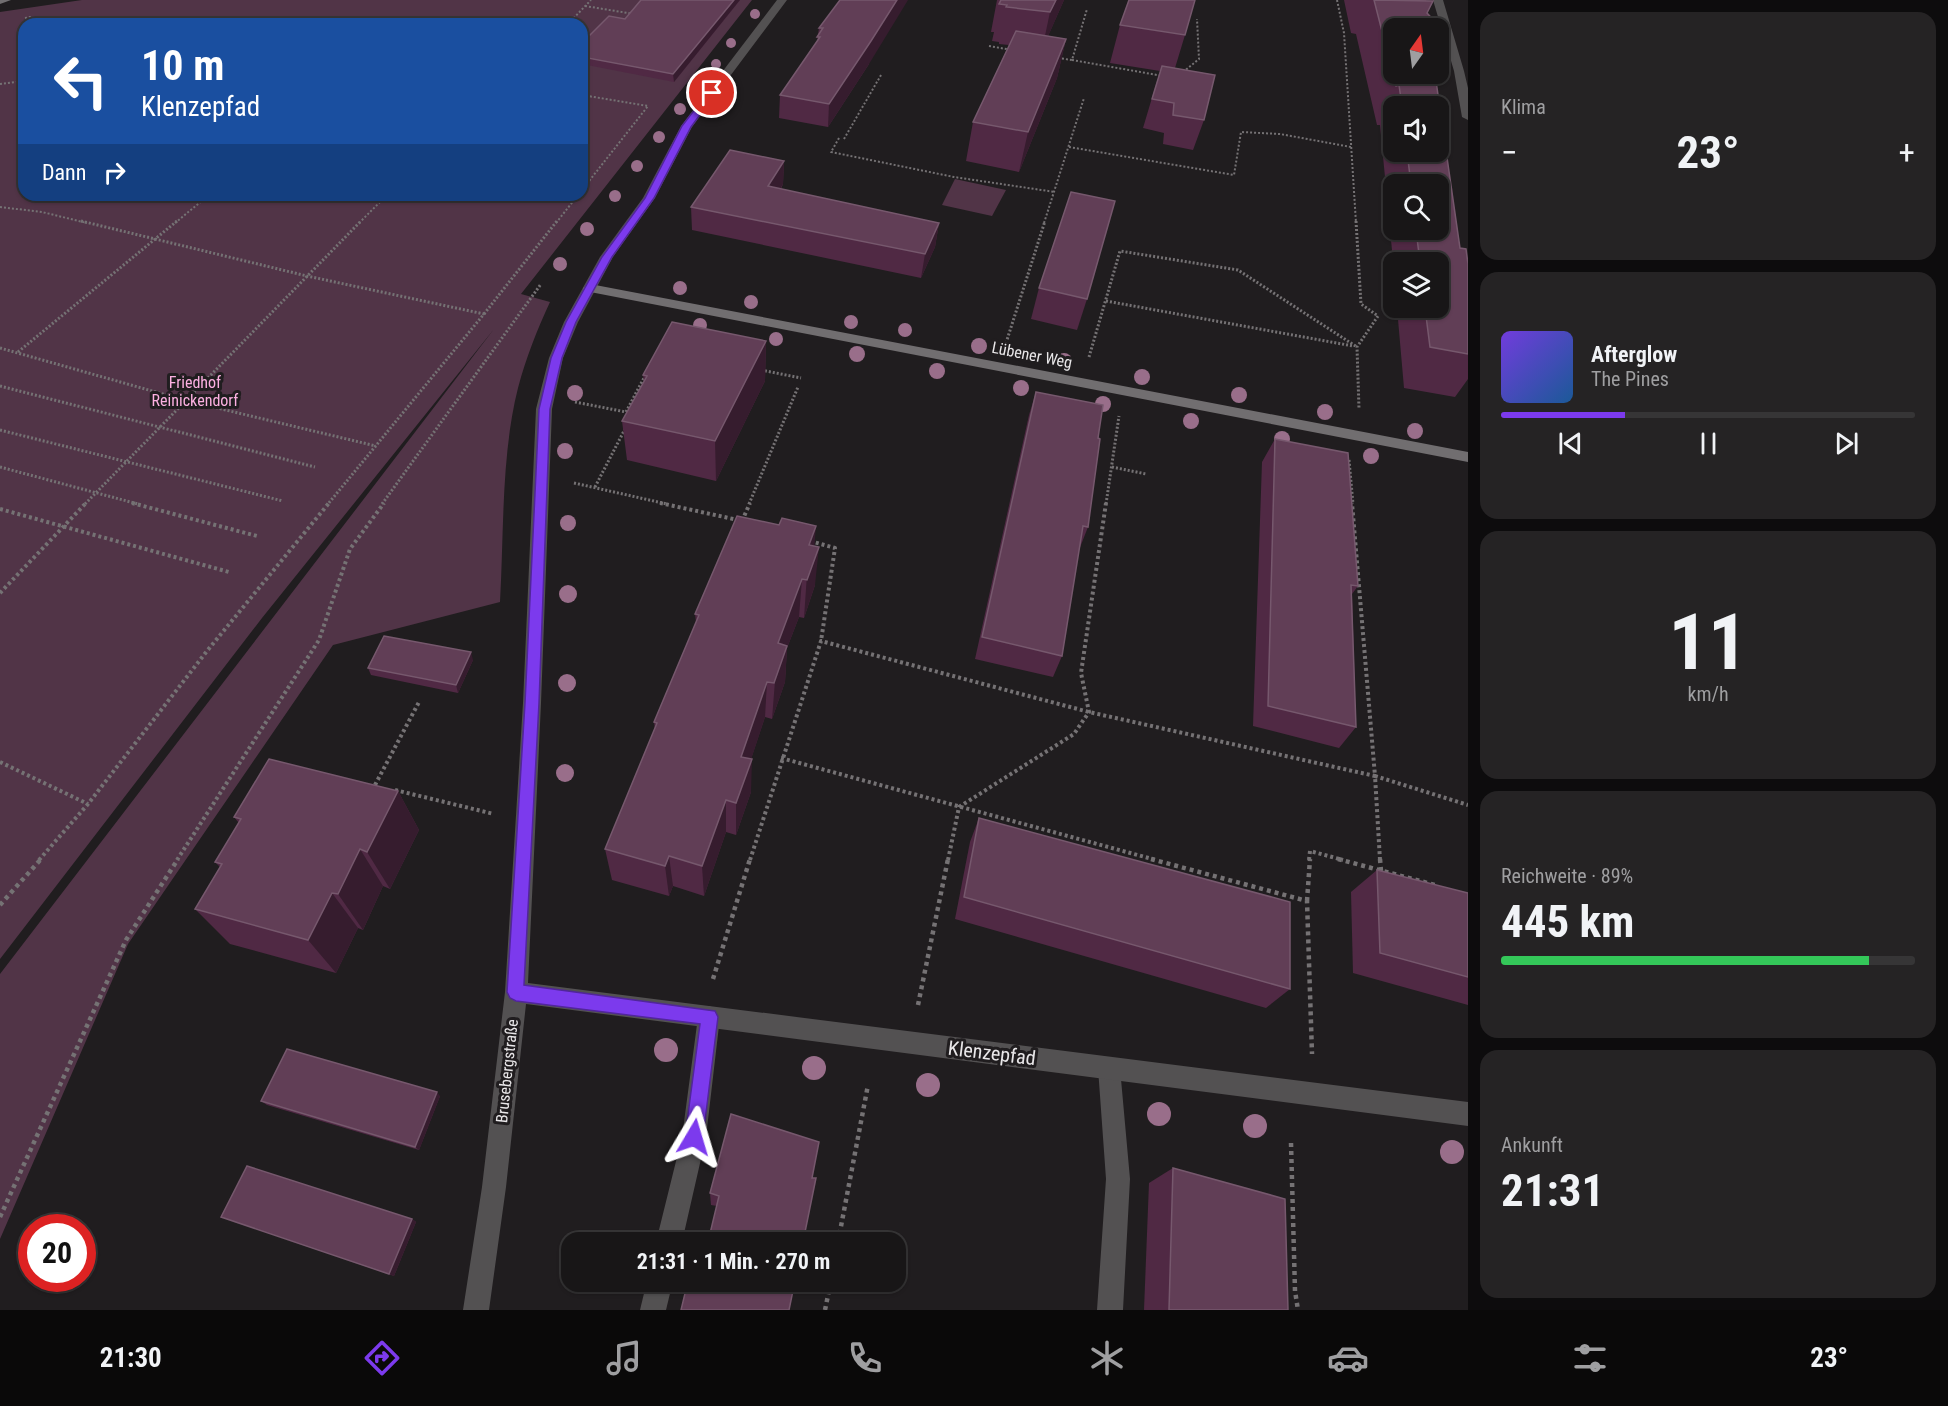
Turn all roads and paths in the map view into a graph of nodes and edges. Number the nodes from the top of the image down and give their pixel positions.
1 (6, 0) edge
2 (591, 0) edge
3 (782, 0) edge
4 (1337, 0) edge
5 (1438, 0) edge
6 (0, 1) edge
7 (585, 6) junction
8 (1087, 9) dead end
9 (642, 16) edge
10 (574, 18) edge
11 (1197, 19) dead end
12 (989, 46) dead end
13 (1013, 50) edge
14 (1048, 56) edge
15 (1072, 60) junction
16 (881, 75) dead end
17 (1167, 76) edge
18 (1176, 78) edge
19 (18, 82) edge
20 (0, 84) edge
21 (588, 96) edge
22 (1083, 98) dead end
23 (1468, 117) edge
24 (839, 138) dead end
25 (844, 139) dead end
26 (1069, 147) junction
27 (1351, 147) junction
28 (588, 182) edge
29 (1055, 192) junction
30 (202, 201) edge
31 (381, 201) edge
32 (573, 201) edge
33 (0, 207) edge
34 (156, 240) junction
35 (307, 276) junction
36 (541, 284) dead end
37 (590, 288) junction
38 (1106, 301) junction
39 (484, 314) junction
40 (1357, 347) junction
41 (0, 348) edge
42 (17, 353) junction
43 (1088, 362) dead end
44 (999, 366) junction
45 (757, 370) edge
46 (647, 372) edge
47 (801, 378) dead end
48 (0, 386) edge
49 (798, 387) dead end
50 (184, 400) junction
51 (574, 401) dead end
52 (1120, 410) dead end
53 (626, 412) junction
54 (1359, 413) dead end
55 (633, 414) edge
56 (628, 424) edge
57 (159, 426) junction
58 (0, 430) edge
59 (376, 446) junction
60 (1349, 456) edge
61 (1468, 457) edge
62 (126, 462) junction
63 (0, 467) edge
64 (315, 467) dead end
65 (1112, 467) junction
66 (1146, 474) dead end
67 (574, 483) dead end
68 (595, 488) junction
69 (97, 492) junction
70 (283, 501) dead end
71 (0, 509) edge
72 (741, 521) junction
73 (752, 524) edge
74 (64, 527) junction
75 (257, 536) dead end
76 (804, 539) edge
77 (229, 572) dead end
78 (0, 593) edge
79 (821, 642) junction
80 (419, 702) dead end
81 (1089, 712) junction
82 (781, 758) junction
83 (0, 762) edge
84 (1375, 776) junction
85 (375, 786) junction
86 (370, 795) edge
87 (88, 804) junction
88 (1468, 805) edge
89 (959, 807) junction
90 (494, 814) dead end
91 (1381, 871) junction
92 (1446, 888) edge
93 (1307, 901) junction
94 (0, 905) edge
95 (713, 979) dead end
96 (516, 992) junction
97 (918, 1005) dead end
98 (709, 1017) junction
99 (1312, 1054) dead end
100 (1109, 1068) junction
101 (868, 1085) dead end
102 (1468, 1114) edge
103 (1291, 1143) dead end
104 (0, 1217) edge
105 (671, 1232) edge
106 (840, 1232) edge
107 (657, 1292) edge
108 (829, 1292) edge
109 (476, 1310) edge
110 (653, 1310) edge
111 (825, 1310) edge
112 (1110, 1310) edge
113 (1298, 1310) edge

1 - 6 street
2 - 7 path
3 - 37 street, Brusebergstraße
4 - 27 path
5 - 23 street
7 - 9 path
7 - 10 path
8 - 15 path
11 - 18 path
12 - 13 path
14 - 15 path
15 - 17 path
16 - 25 path
19 - 20 path
21 - 28 path
22 - 26 path
24 - 29 path
26 - 27 path
26 - 29 path
27 - 40 path
29 - 44 path
30 - 34 path
31 - 35 path
32 - 39 path
33 - 34 path
34 - 35 path
34 - 42 path
35 - 39 path
35 - 50 path
36 - 104 path
37 - 44 street, Lübener Weg
37 - 96 street, Brusebergstraße
38 - 40 path
38 - 40 path
38 - 43 path
39 - 59 path
40 - 54 path
41 - 42 path
42 - 50 path
44 - 61 street, Lübener Weg
45 - 47 path
46 - 53 path
48 - 57 path
49 - 72 path
50 - 57 path
50 - 59 path
51 - 53 path
52 - 65 path
53 - 55 path
56 - 68 path
57 - 62 path
57 - 64 path
58 - 62 path
59 - 87 path
60 - 84 path
62 - 69 path
62 - 70 path
63 - 69 path
65 - 66 path
65 - 81 path
67 - 68 path
68 - 72 path
69 - 74 path
69 - 75 path
71 - 74 path
72 - 73 path
74 - 77 path
74 - 78 path
76 - 79 path
79 - 81 path
79 - 82 path
80 - 85 path
81 - 84 path
81 - 89 path
82 - 89 path
82 - 95 path
83 - 87 path
84 - 88 path
84 - 91 path
85 - 86 path
85 - 90 path
87 - 94 path
89 - 93 path
89 - 97 path
91 - 92 path
91 - 93 path
93 - 99 path
96 - 98 street, Klenzepfad
96 - 109 street, Brusebergstraße
98 - 100 street, Klenzepfad
98 - 105 street
100 - 102 street, Klenzepfad
100 - 112 street
101 - 106 path
103 - 113 path
107 - 110 street
108 - 111 path

